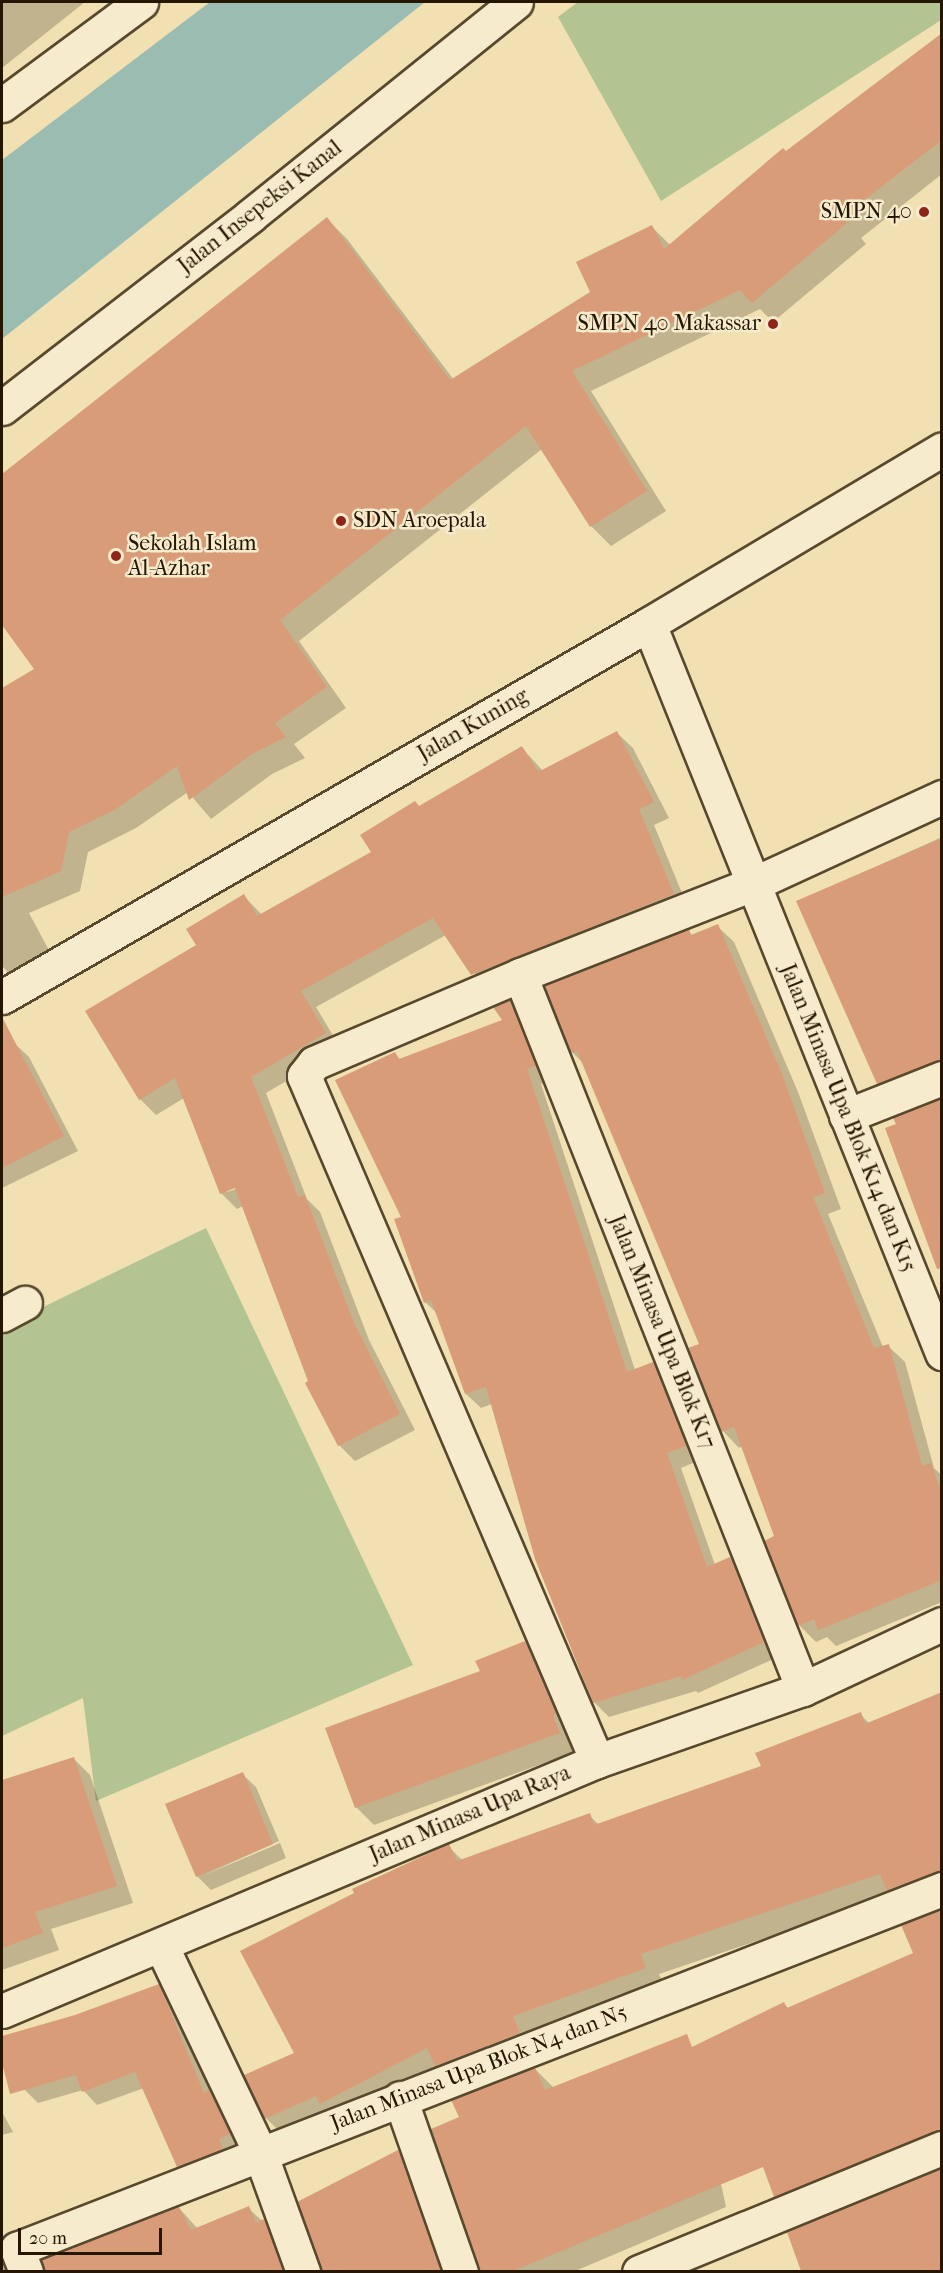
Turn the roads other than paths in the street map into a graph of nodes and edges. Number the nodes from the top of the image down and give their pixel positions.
1 (141, 2) edge
2 (516, 2) edge
3 (2, 105) edge
4 (2, 408) edge
5 (942, 449) edge
6 (649, 624) junction
7 (942, 797) edge
8 (755, 883) junction
9 (520, 975) junction
10 (2, 997) edge
11 (942, 1078) edge
12 (846, 1116) junction
13 (942, 1353) edge
14 (942, 1624) edge
15 (803, 1689) junction
16 (597, 1761) junction
17 (942, 1889) edge
18 (161, 1945) junction
19 (2, 2011) edge
20 (400, 2098) junction
21 (942, 2148) edge
22 (260, 2153) junction
23 (21, 2260) edge
24 (303, 2271) edge
25 (461, 2271) edge
26 (639, 2271) edge

1 - 3 street
2 - 4 street, Jalan Insepeksi Kanal
5 - 6 street, Jalan Kuning
6 - 8 street, Jalan Minasa Upa Blok K14 dan K15
6 - 10 street, Jalan Kuning
7 - 8 street
8 - 9 street
8 - 12 street, Jalan Minasa Upa Blok K14 dan K15
9 - 15 street, Jalan Minasa Upa Blok K17
9 - 16 street
11 - 12 street
12 - 13 street, Jalan Minasa Upa Blok K14 dan K15
14 - 15 street, Jalan Minasa Upa Raya
15 - 16 street, Jalan Minasa Upa Raya
16 - 18 street, Jalan Minasa Upa Raya
17 - 20 street, Jalan Minasa Upa Blok N4 dan N5
18 - 19 street, Jalan Minasa Upa Raya
18 - 22 street
20 - 22 street, Jalan Minasa Upa Blok N4 dan N5
20 - 25 street
21 - 26 street
22 - 23 street, Jalan Minasa Upa Blok N4 dan N5
22 - 24 street

